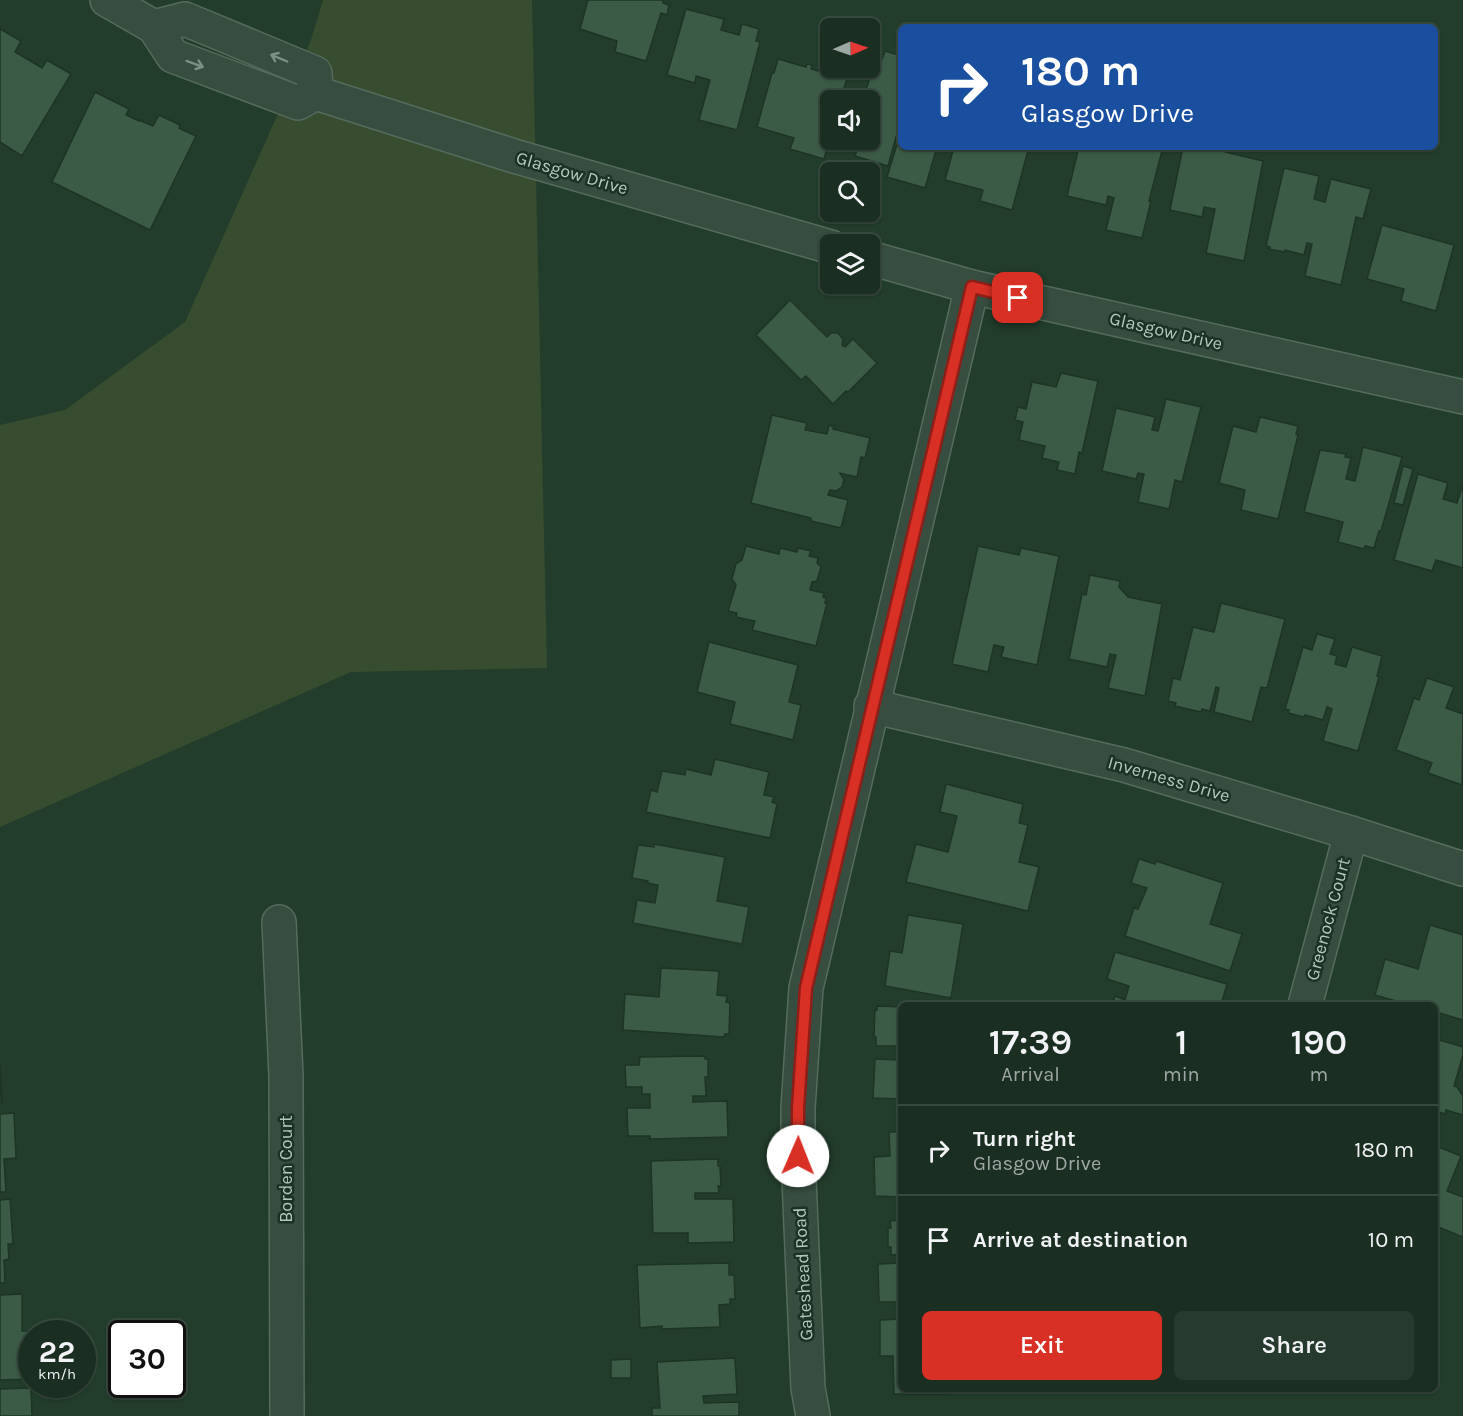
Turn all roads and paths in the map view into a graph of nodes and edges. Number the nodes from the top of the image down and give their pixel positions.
1 (107, 0) edge
2 (820, 244) edge
3 (880, 261) edge
4 (972, 287) junction
5 (1463, 397) edge
6 (871, 706) junction
7 (1351, 832) junction
8 (1463, 869) edge
9 (279, 922) dead end
10 (1306, 1002) edge
11 (287, 1416) edge
12 (813, 1416) edge

1 - 2 street, Glasgow Drive
3 - 4 street, Glasgow Drive
4 - 5 street, Glasgow Drive
4 - 6 street, Gateshead Road
6 - 7 street, Inverness Drive
6 - 12 street, Gateshead Road
7 - 8 street, Inverness Drive
7 - 10 street, Greenock Court
9 - 11 street, Borden Court

